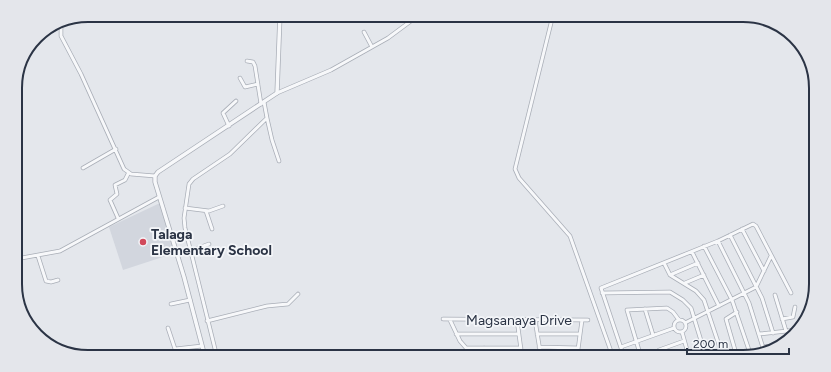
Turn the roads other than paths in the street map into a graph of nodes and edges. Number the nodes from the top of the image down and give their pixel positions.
1 (280, 22) edge
2 (410, 22) edge
3 (551, 22) edge
4 (61, 28) edge
5 (364, 32) dead end
6 (372, 47) junction
7 (247, 61) dead end
8 (240, 78) dead end
9 (258, 84) junction
10 (277, 93) junction
11 (236, 100) dead end
12 (262, 103) junction
13 (267, 118) junction
14 (229, 126) junction
15 (116, 149) junction
16 (278, 161) dead end
17 (83, 168) dead end
18 (128, 174) junction
19 (155, 176) junction
20 (159, 197) junction
21 (223, 206) dead end
22 (185, 208) junction
23 (206, 211) junction
24 (118, 218) junction
25 (212, 229) dead end
26 (742, 230) junction
27 (730, 235) junction
28 (718, 241) junction
29 (209, 244) dead end
30 (704, 246) junction
31 (190, 251) junction
32 (692, 252) junction
33 (38, 256) junction
34 (771, 256) junction
35 (22, 258) edge
36 (664, 263) junction
37 (698, 263) junction
38 (764, 271) junction
39 (670, 275) junction
40 (704, 275) junction
41 (58, 280) dead end
42 (685, 284) junction
43 (756, 287) junction
44 (602, 293) junction
45 (744, 293) junction
46 (791, 293) dead end
47 (298, 294) dead end
48 (775, 295) dead end
49 (190, 300) junction
50 (732, 300) junction
51 (171, 304) dead end
52 (719, 306) junction
53 (795, 307) dead end
54 (645, 309) junction
55 (709, 311) junction
56 (738, 312) junction
57 (695, 318) junction
58 (443, 319) dead end
59 (782, 319) junction
60 (450, 320) junction
61 (517, 320) junction
62 (535, 320) junction
63 (582, 320) junction
64 (588, 320) dead end
65 (679, 320) junction
66 (207, 321) junction
67 (685, 323) junction
68 (168, 328) dead end
69 (674, 328) junction
70 (786, 331) junction
71 (790, 331) edge
72 (682, 332) junction
73 (773, 333) junction
74 (456, 334) junction
75 (519, 334) junction
76 (537, 334) junction
77 (580, 334) junction
78 (759, 334) junction
79 (653, 336) junction
80 (684, 341) junction
81 (636, 342) junction
82 (202, 346) junction
83 (539, 347) junction
84 (621, 347) junction
85 (763, 347) edge
86 (466, 348) joint
87 (484, 348) joint
88 (521, 348) joint
89 (564, 348) joint
90 (578, 348) joint
91 (203, 350) edge
92 (215, 350) edge
93 (540, 350) edge
94 (611, 350) edge
95 (622, 350) edge
96 (639, 350) edge
97 (659, 350) edge
98 (687, 350) edge
99 (704, 350) edge
100 (721, 350) edge
101 (735, 350) edge
102 (749, 350) edge

1 - 10 street
2 - 6 street
3 - 94 street
4 - 15 street
5 - 6 street
6 - 10 street
7 - 9 street
8 - 9 street
9 - 12 street
10 - 12 street
11 - 14 street
12 - 13 street
12 - 14 street
13 - 16 street
13 - 22 street
14 - 19 street
15 - 17 street
15 - 18 street
18 - 19 street
18 - 24 street
19 - 20 street
20 - 24 street
20 - 49 street
21 - 23 street
22 - 23 street
22 - 31 street
23 - 25 street
24 - 33 street
26 - 27 street
26 - 34 street
26 - 38 street
27 - 28 street
27 - 43 street
28 - 30 street
28 - 45 street
29 - 31 street
30 - 32 street
30 - 50 street
31 - 66 street
32 - 36 street
32 - 37 street
33 - 35 street
33 - 41 street
34 - 38 street
34 - 46 street
36 - 39 street
36 - 44 street
37 - 39 street
37 - 40 street
38 - 43 street
39 - 42 street
40 - 42 street
40 - 52 street
42 - 55 street
43 - 45 street
43 - 73 street
44 - 57 street
44 - 84 street
45 - 50 street
45 - 78 street
47 - 66 street
48 - 59 street
49 - 51 street
49 - 82 street
50 - 52 street
50 - 56 street
52 - 55 street
53 - 59 street
54 - 65 street
54 - 79 street
54 - 81 street
55 - 57 street
55 - 100 street
56 - 101 street
56 - 102 street
57 - 67 street
57 - 99 street
58 - 60 street, Magsanaya Drive
59 - 70 street
60 - 61 street, Magsanaya Drive
60 - 74 street
61 - 62 street, Magsanaya Drive
61 - 75 street
62 - 63 street, Magsanaya Drive
62 - 76 street
63 - 64 street, Magsanaya Drive
63 - 77 street
65 - 67 street
65 - 69 street
66 - 92 street
67 - 72 street
68 - 82 street
69 - 72 street
69 - 79 street
70 - 71 street
70 - 73 street
72 - 80 street
73 - 78 street
74 - 75 street
74 - 86 street
75 - 88 street
76 - 77 street
76 - 83 street
77 - 90 street
78 - 85 street
79 - 81 street
80 - 97 street
80 - 98 street
81 - 84 street
81 - 96 street
82 - 91 street
83 - 89 street
83 - 93 street
84 - 95 street
86 - 87 street
87 - 88 street
89 - 90 street

